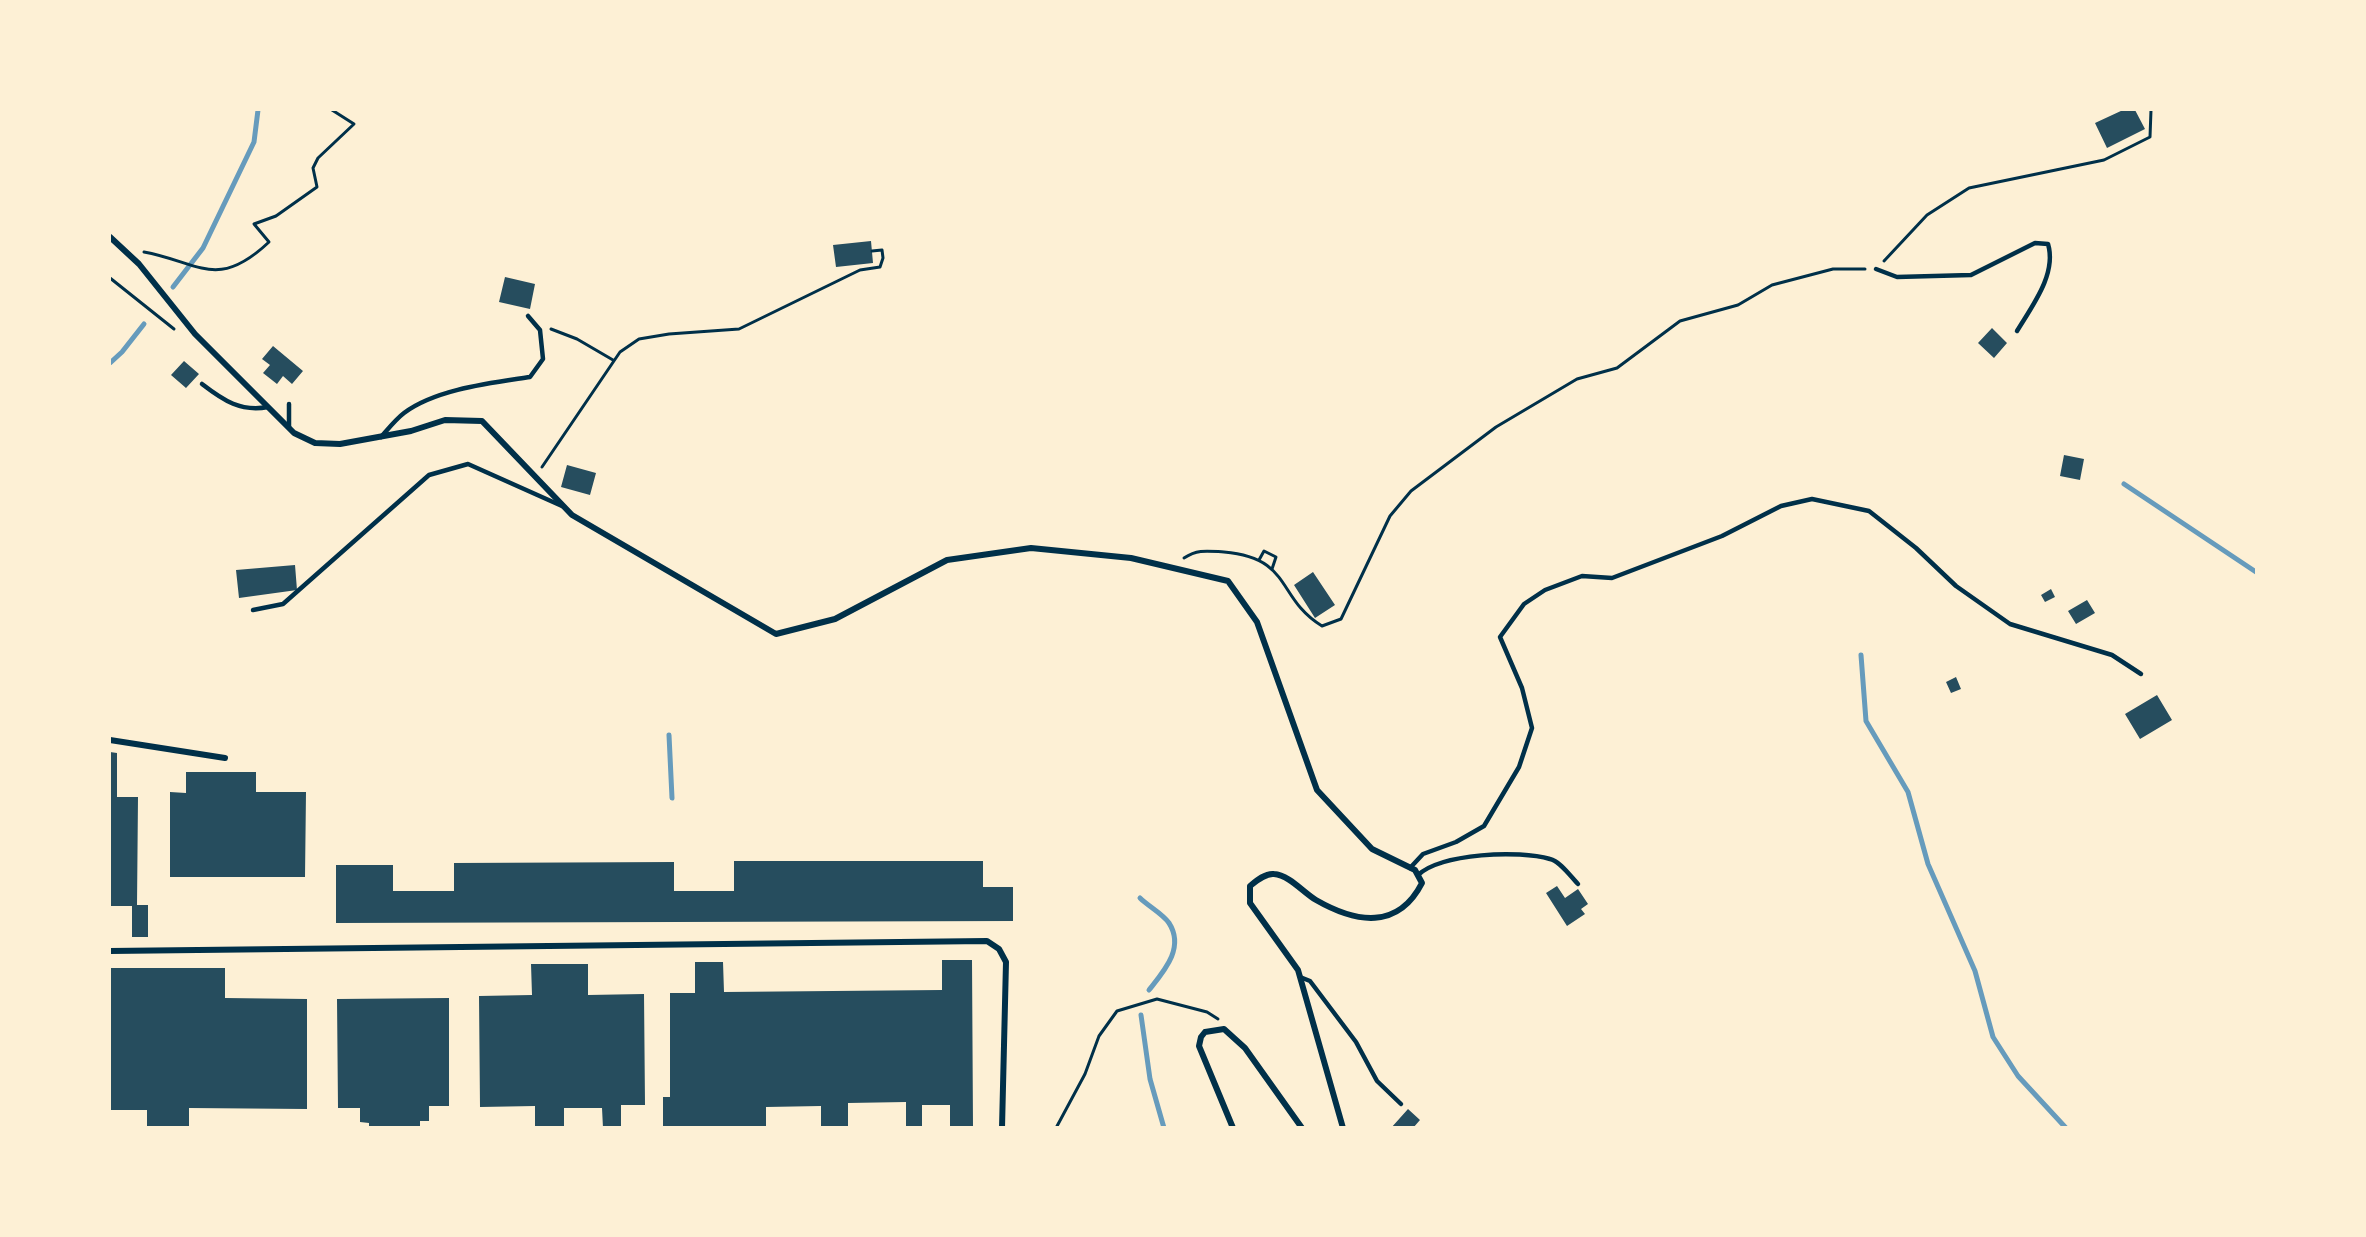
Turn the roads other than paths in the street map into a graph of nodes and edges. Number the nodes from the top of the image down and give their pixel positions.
1 (110, 237) edge
2 (1876, 269) road end
3 (528, 316) dead end
4 (2017, 331) dead end
5 (202, 384) dead end
6 (289, 404) dead end
7 (268, 407) junction
8 (289, 428) junction
9 (381, 437) junction
10 (564, 507) junction
11 (253, 610) dead end
12 (2141, 674) dead end
13 (110, 740) edge
14 (225, 758) dead end
15 (1410, 868) junction
16 (1418, 874) junction
17 (1578, 884) dead end
18 (110, 951) edge
19 (1300, 977) junction
20 (1401, 1104) dead end
21 (1002, 1128) edge
22 (1233, 1128) edge
23 (1302, 1128) edge
24 (1343, 1128) edge

1 - 7 street
2 - 4 lane
3 - 9 lane
5 - 7 lane
6 - 8 lane
7 - 8 street
8 - 9 street
9 - 10 street
10 - 11 lane
10 - 15 street
12 - 15 lane
13 - 14 street
15 - 16 street
16 - 17 lane
16 - 19 street
18 - 21 street
19 - 20 lane
19 - 24 street
22 - 23 street

